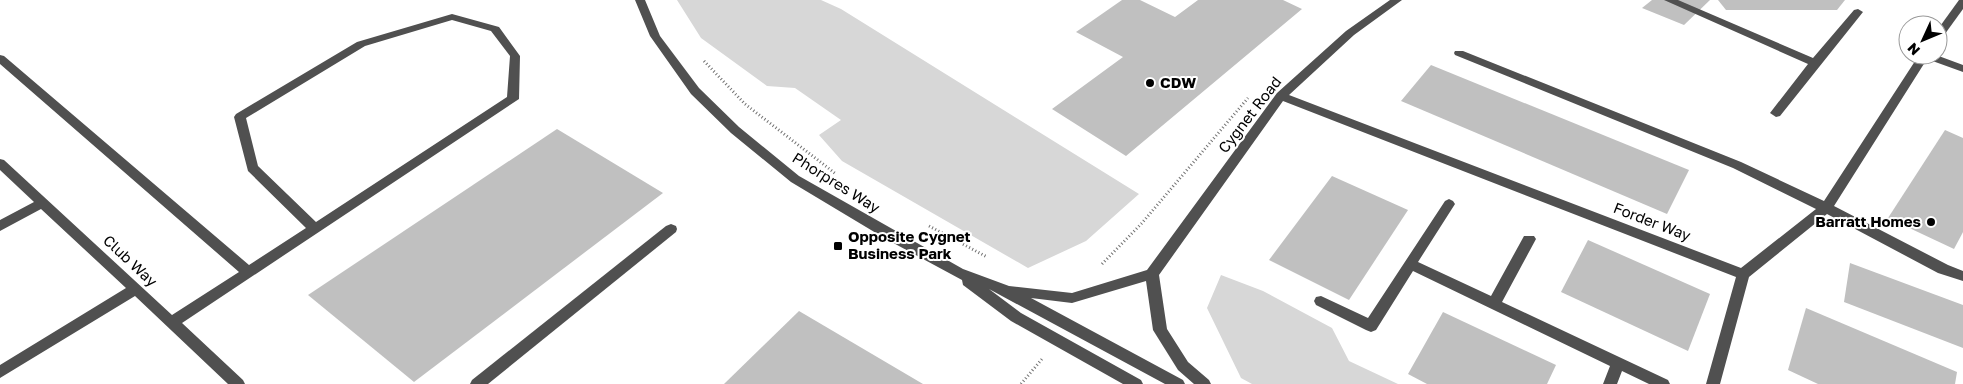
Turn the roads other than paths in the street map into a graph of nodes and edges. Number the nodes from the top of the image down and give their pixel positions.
1 (640, 0) edge
2 (1397, 0) edge
3 (1669, 0) edge
4 (1963, 2) edge
5 (1858, 12) dead end
6 (1948, 22) edge
7 (1460, 52) dead end
8 (0, 58) edge
9 (1815, 63) junction
10 (1948, 64) edge
11 (1919, 65) edge
12 (1963, 70) edge
13 (1281, 96) junction
14 (1776, 113) dead end
15 (0, 163) edge
16 (43, 202) junction
17 (1448, 204) dead end
18 (1826, 208) junction
19 (0, 226) edge
20 (315, 229) junction
21 (671, 229) dead end
22 (1529, 239) dead end
23 (1410, 264) junction
24 (248, 272) junction
25 (958, 274) junction
26 (1152, 274) junction
27 (1743, 274) junction
28 (1963, 276) edge
29 (136, 289) junction
30 (1002, 289) junction
31 (1321, 301) dead end
32 (1494, 304) junction
33 (172, 322) junction
34 (1619, 362) junction
35 (0, 372) edge
36 (1716, 383) edge
37 (238, 384) edge
38 (477, 384) edge
39 (1136, 384) edge
40 (1178, 384) edge
41 (1204, 384) edge
42 (1610, 384) edge
43 (1663, 384) edge

1 - 25 street, Phorpres Way
2 - 13 street, Cygnet Road
3 - 9 street
4 - 6 street
5 - 9 street
7 - 18 street
8 - 24 street
9 - 14 street
10 - 12 street
11 - 18 street
13 - 26 street, Cygnet Road
13 - 27 street, Forder Way
15 - 16 street, Club Way
16 - 19 street
16 - 29 street, Club Way
17 - 23 street
18 - 27 street
18 - 28 street
20 - 20 street
20 - 24 street
21 - 38 street
22 - 32 street
23 - 31 street
23 - 32 street
24 - 33 street
25 - 30 street, Phorpres Way
25 - 39 street
26 - 30 street
26 - 41 street
27 - 36 street
29 - 33 street, Club Way
29 - 35 street
30 - 40 street, Phorpres Way
32 - 34 street
33 - 37 street, Club Way
34 - 42 street
34 - 43 street

